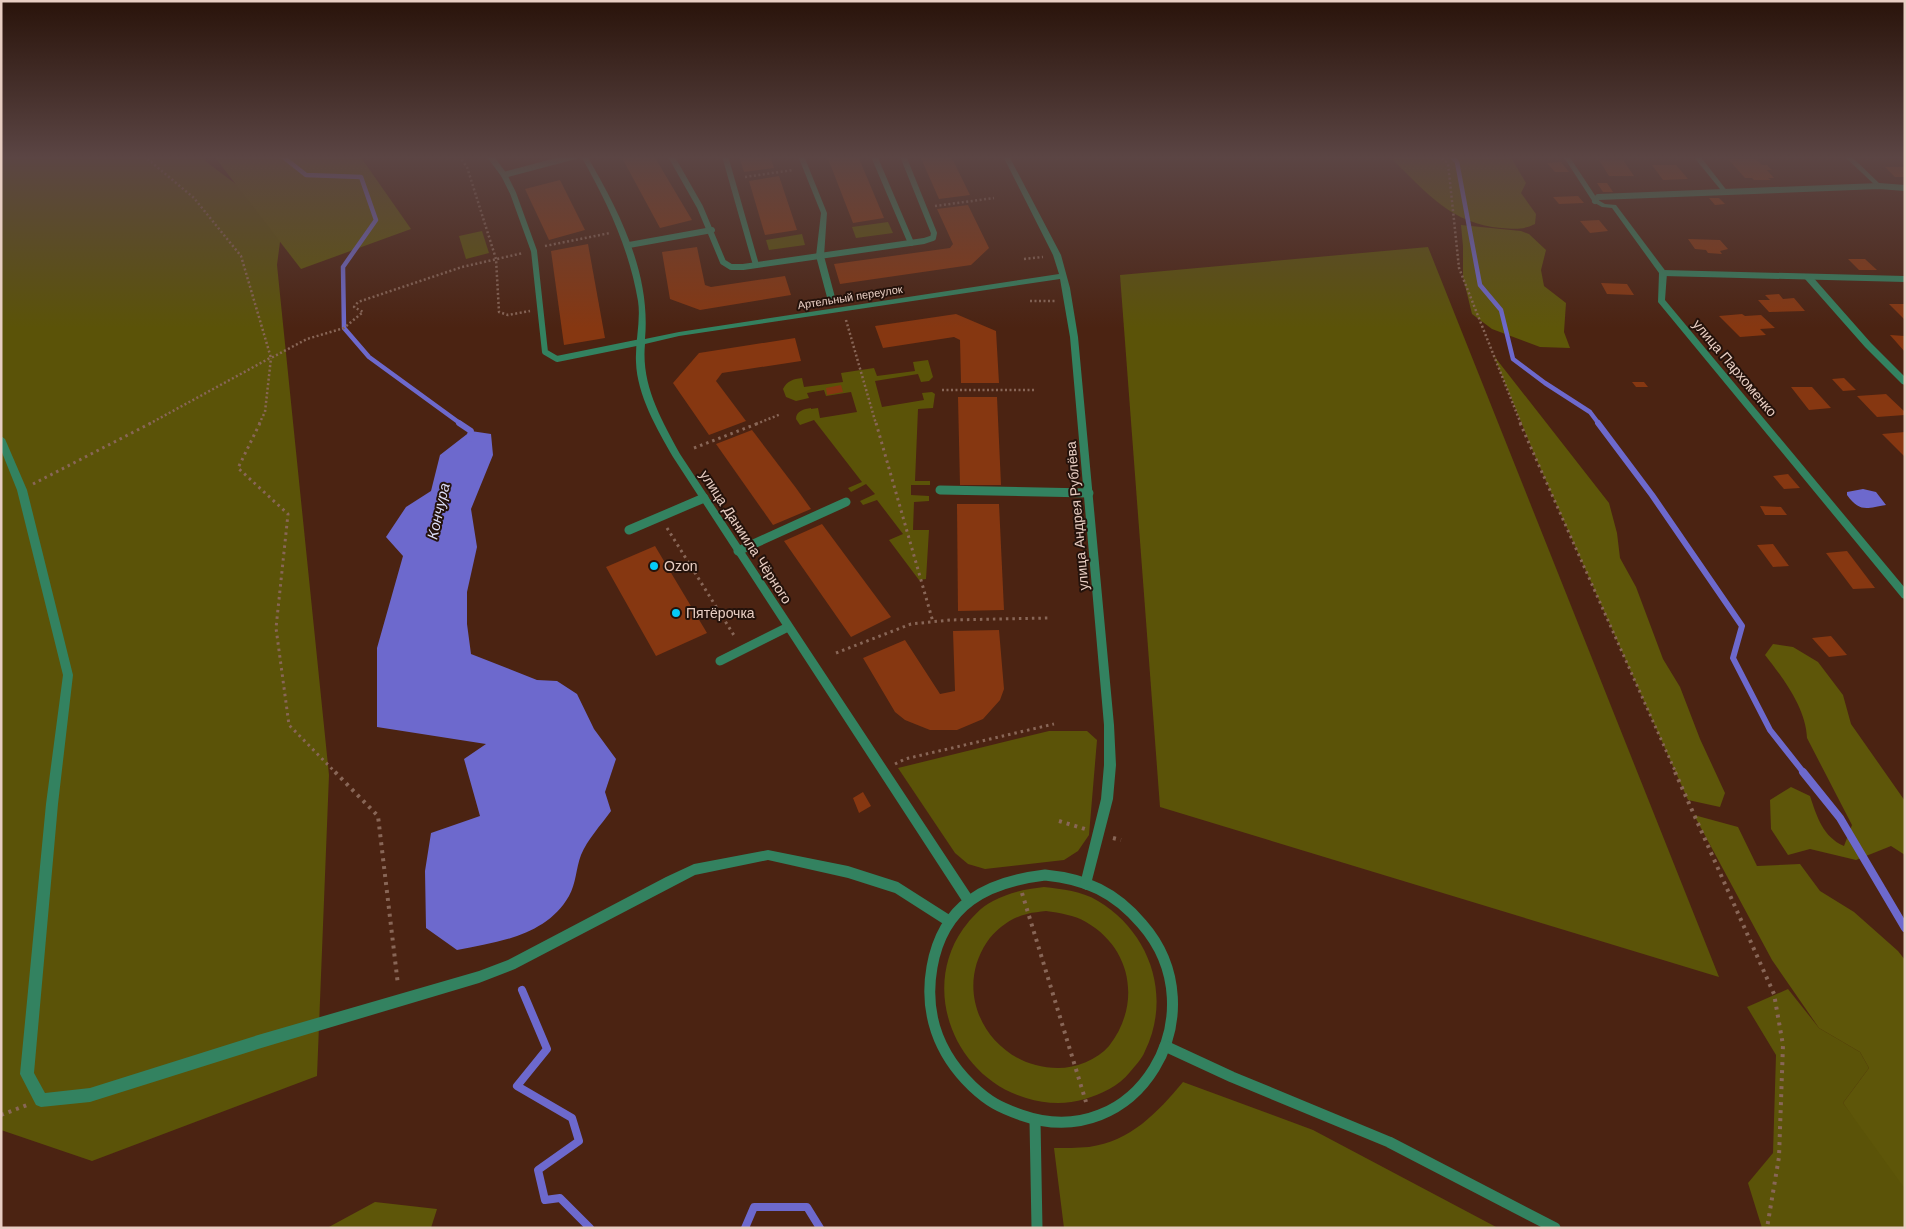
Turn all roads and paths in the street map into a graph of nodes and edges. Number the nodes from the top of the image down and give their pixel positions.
1 (206, 213) edge
2 (482, 213) edge
3 (520, 213) edge
4 (616, 213) edge
5 (704, 213) edge
6 (742, 213) edge
7 (824, 213) edge
8 (898, 213) edge
9 (926, 213) edge
10 (1036, 213) edge
11 (1453, 213) edge
12 (1619, 213) edge
13 (712, 230) junction
14 (610, 233) dead end
15 (911, 243) junction
16 (629, 245) junction
17 (533, 250) junction
18 (820, 256) junction
19 (1049, 256) dead end
20 (496, 259) junction
21 (1024, 260) dead end
22 (756, 265) junction
23 (1663, 274) junction
24 (1063, 276) junction
25 (1808, 277) junction
26 (1905, 279) edge
27 (832, 301) dead end
28 (1030, 301) dead end
29 (1059, 301) dead end
30 (540, 308) junction
31 (846, 319) dead end
32 (641, 342) junction
33 (271, 358) junction
34 (1905, 382) edge
35 (942, 390) dead end
36 (1036, 390) dead end
37 (781, 414) dead end
38 (1, 438) edge
39 (694, 448) dead end
40 (22, 490) junction
41 (940, 490) dead end
42 (1089, 493) junction
43 (704, 498) junction
44 (846, 502) dead end
45 (660, 517) junction
46 (629, 530) dead end
47 (738, 551) junction
48 (1903, 591) edge
49 (1048, 618) dead end
50 (933, 622) junction
51 (788, 627) junction
52 (742, 650) junction
53 (836, 654) dead end
54 (720, 660) dead end
55 (1054, 724) dead end
56 (905, 760) dead end
57 (1060, 821) dead end
58 (1090, 831) dead end
59 (1113, 838) dead end
60 (1121, 840) dead end
61 (1017, 878) junction
62 (1086, 884) junction
63 (968, 900) junction
64 (949, 921) junction
65 (400, 1000) junction
66 (1165, 1046) junction
67 (41, 1100) junction
68 (1, 1115) edge
69 (1091, 1116) junction
70 (1035, 1121) junction
71 (1037, 1228) edge
72 (1555, 1228) edge
73 (1767, 1228) edge

1 - 33 path
2 - 20 path
3 - 17 lane
4 - 16 street, улица Даниила Чёрного
5 - 13 lane
6 - 22 lane
7 - 18 street
8 - 15 lane
9 - 15 lane
10 - 24 street, улица Андрея Рублёва
11 - 73 path
12 - 23 street
13 - 16 lane
13 - 22 lane
14 - 17 path
15 - 18 lane
16 - 32 street, улица Даниила Чёрного
17 - 20 path
17 - 30 lane
18 - 22 lane
18 - 27 street
19 - 21 path
20 - 30 path
20 - 33 path
23 - 25 lane
23 - 48 street, улица Пархоменко
24 - 32 street, Артельный переулок
24 - 42 street, улица Андрея Рублёва
25 - 26 lane
25 - 34 street
28 - 29 path
30 - 32 lane
31 - 50 path
32 - 43 street, улица Даниила Чёрного
33 - 40 path
33 - 65 path
35 - 36 path
37 - 39 path
38 - 40 street
40 - 67 street
41 - 42 lane
42 - 62 street, улица Андрея Рублёва
43 - 45 lane
43 - 47 street, улица Даниила Чёрного
44 - 47 lane
45 - 46 lane
45 - 52 path
47 - 51 street, улица Даниила Чёрного
49 - 50 path
50 - 53 path
51 - 52 lane
51 - 63 street, улица Даниила Чёрного
52 - 54 lane
55 - 56 path
57 - 58 path
59 - 60 path
61 - 62 lane
61 - 63 lane
61 - 69 path
62 - 66 lane
63 - 64 lane
64 - 65 street
64 - 70 lane
65 - 67 street
66 - 69 lane
66 - 72 lane
67 - 68 path
69 - 70 lane
70 - 71 lane

